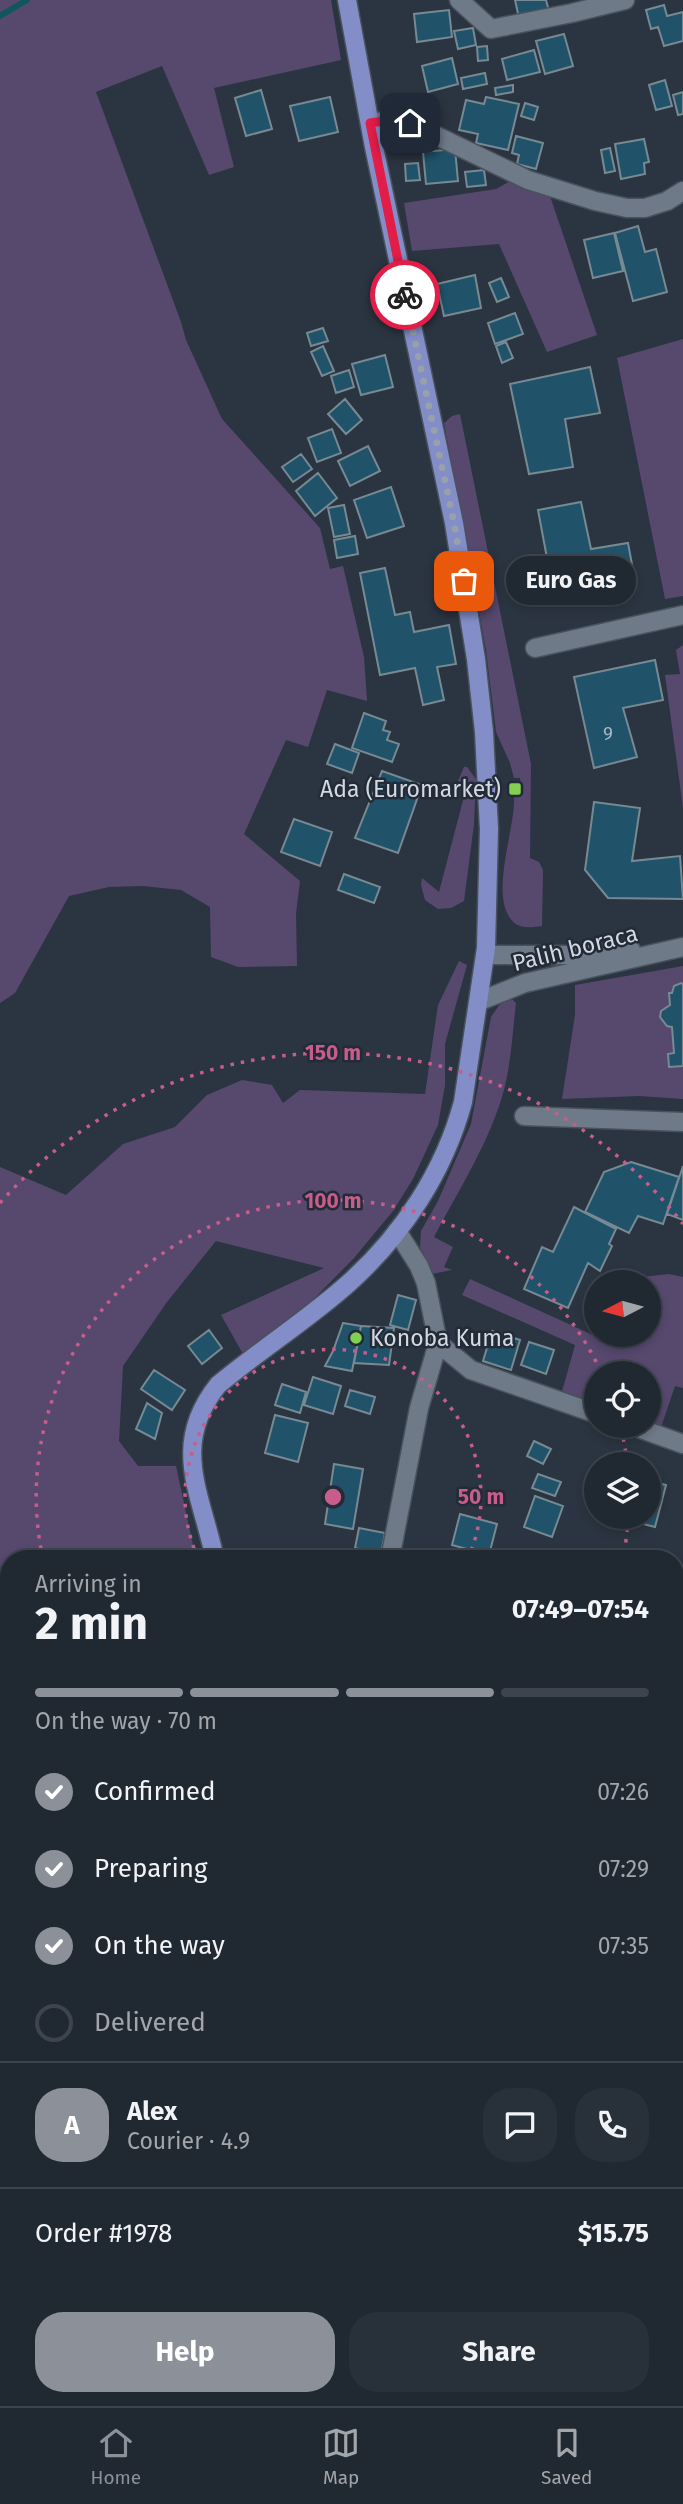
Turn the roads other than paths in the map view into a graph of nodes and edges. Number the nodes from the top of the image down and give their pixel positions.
1 (346, 0) edge
2 (459, 0) edge
3 (625, 0) edge
4 (370, 123) junction
5 (683, 191) edge
6 (683, 615) edge
7 (535, 648) dead end
8 (683, 946) edge
9 (486, 955) junction
10 (480, 1001) junction
11 (524, 1115) dead end
12 (683, 1122) edge
13 (397, 1231) junction
14 (438, 1343) junction
15 (584, 1409) edge
16 (661, 1436) edge
17 (683, 1444) edge
18 (212, 1550) edge
19 (392, 1550) edge

1 - 4 main road
2 - 3 street
4 - 5 street
4 - 9 main road
6 - 7 street
8 - 9 street, Palih boraca
8 - 10 street, Palih boraca
9 - 10 main road
10 - 13 main road
11 - 12 street
13 - 14 street
13 - 18 main road
14 - 15 street
14 - 19 street
16 - 17 street

